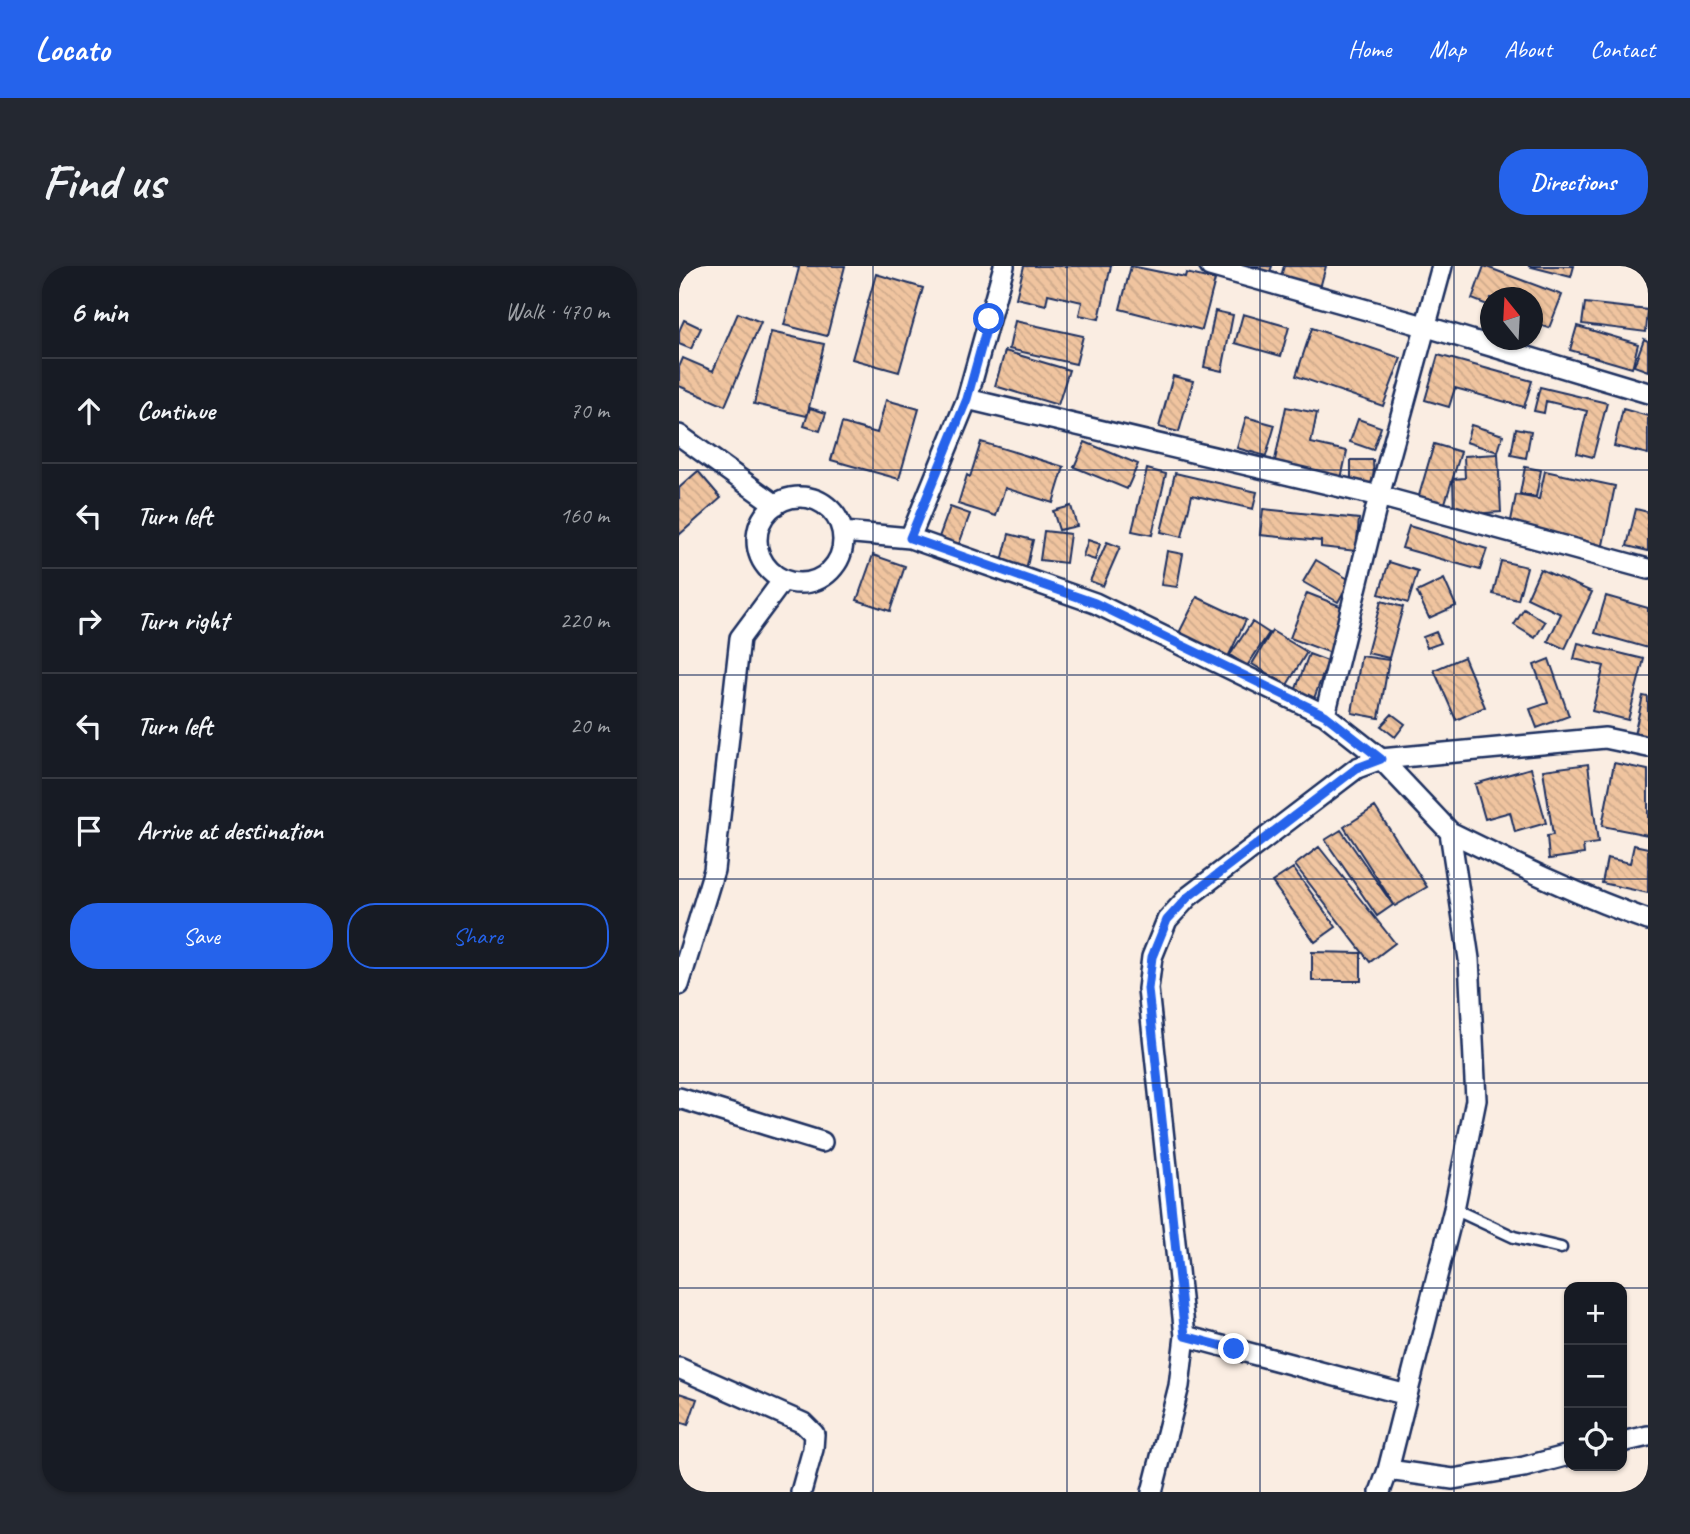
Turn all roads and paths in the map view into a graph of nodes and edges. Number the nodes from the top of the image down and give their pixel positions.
1 (1004, 266) edge
2 (1210, 266) edge
3 (1442, 266) edge
4 (1424, 326) junction
5 (1648, 393) edge
6 (967, 399) junction
7 (679, 435) edge
8 (1379, 496) junction
9 (776, 505) junction
10 (843, 532) junction
11 (910, 538) junction
12 (1648, 569) edge
13 (783, 580) junction
14 (1325, 715) junction
15 (1648, 747) edge
16 (1381, 759) junction
17 (1450, 832) junction
18 (1648, 920) edge
19 (679, 985) edge
20 (679, 1098) edge
21 (822, 1142) dead end
22 (1454, 1209) junction
23 (1561, 1248) dead end
24 (1185, 1336) junction
25 (679, 1368) edge
26 (1407, 1395) junction
27 (1648, 1436) edge
28 (1627, 1441) edge
29 (1564, 1456) edge
30 (1388, 1470) junction
31 (801, 1492) edge
32 (1152, 1492) edge
33 (1380, 1492) edge

1 - 6 street
2 - 4 street
3 - 4 street
4 - 5 street
4 - 8 street
6 - 8 street
6 - 11 street
7 - 9 street
8 - 12 street
8 - 14 street
9 - 10 street
9 - 13 street
10 - 11 street
10 - 13 street
11 - 14 street
13 - 19 street
14 - 16 street
15 - 16 street
16 - 17 street
16 - 24 street
17 - 18 street
17 - 22 street
20 - 21 street
22 - 23 lane
22 - 26 street
24 - 26 street
24 - 32 street
25 - 31 street
26 - 30 street
27 - 28 street
29 - 30 street
30 - 33 street

